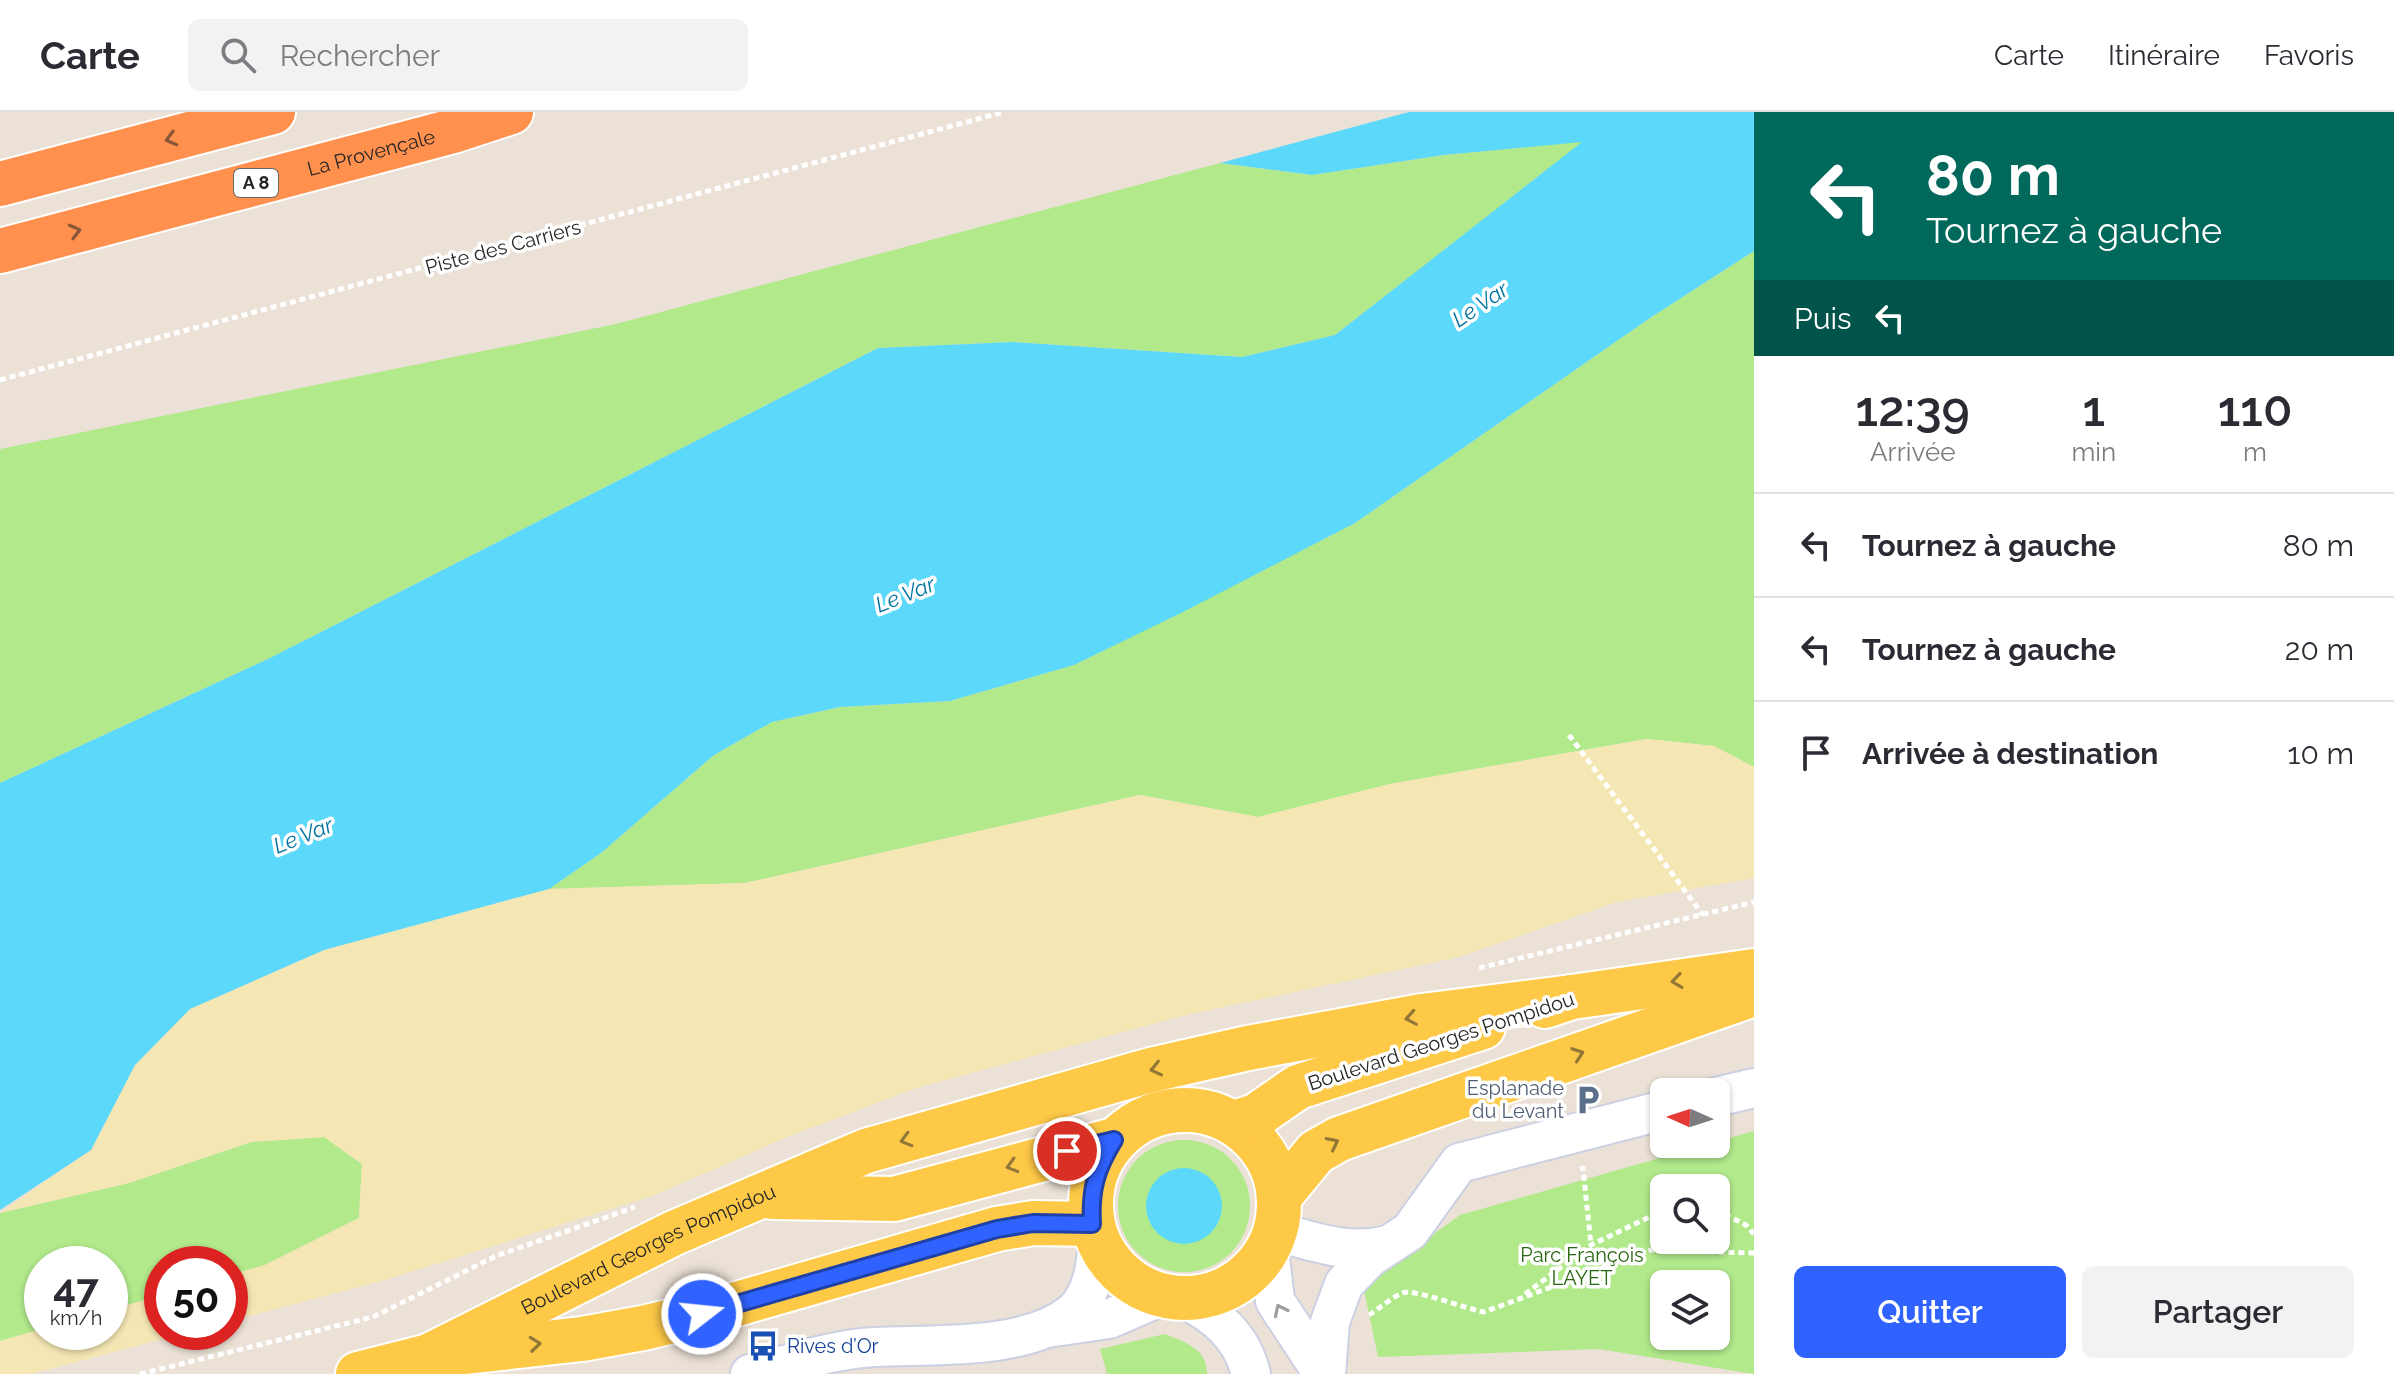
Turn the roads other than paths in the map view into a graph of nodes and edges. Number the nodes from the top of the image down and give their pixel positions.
1 (273, 112) edge
2 (511, 112) edge
3 (0, 184) edge
4 (0, 251) edge
5 (1754, 971) edge
6 (1754, 994) edge
7 (1572, 997) junction
8 (1754, 1088) edge
9 (1730, 1094) edge
10 (1650, 1114) edge
11 (1234, 1123) junction
12 (1114, 1140) junction
13 (763, 1197) junction
14 (1277, 1214) junction
15 (1095, 1233) junction
16 (1388, 1245) junction
17 (1173, 1297) junction
18 (1044, 1328) junction
19 (429, 1356) junction
20 (358, 1374) edge
21 (750, 1374) edge
22 (1251, 1374) edge
23 (1324, 1374) edge

1 -> 3 highway
4 -> 2 highway, La Provençale / A 8
5 -> 7 main road, Boulevard Georges Pompidou
14 -> 6 main road
7 - 11 main road, Boulevard Georges Pompidou
7 -> 13 main road
8 - 9 street
10 - 16 street
11 - 12 main road
11 - 14 main road
12 -> 13 main road, Boulevard Georges Pompidou
12 - 15 main road
13 - 19 main road, Boulevard Georges Pompidou
14 - 16 street
14 - 17 main road
23 -> 14 street
15 - 17 main road
15 - 18 street
19 -> 15 main road, Boulevard Georges Pompidou
16 - 23 street
17 - 18 street
17 - 22 street
18 - 21 street
19 - 20 main road, Boulevard Georges Pompidou

